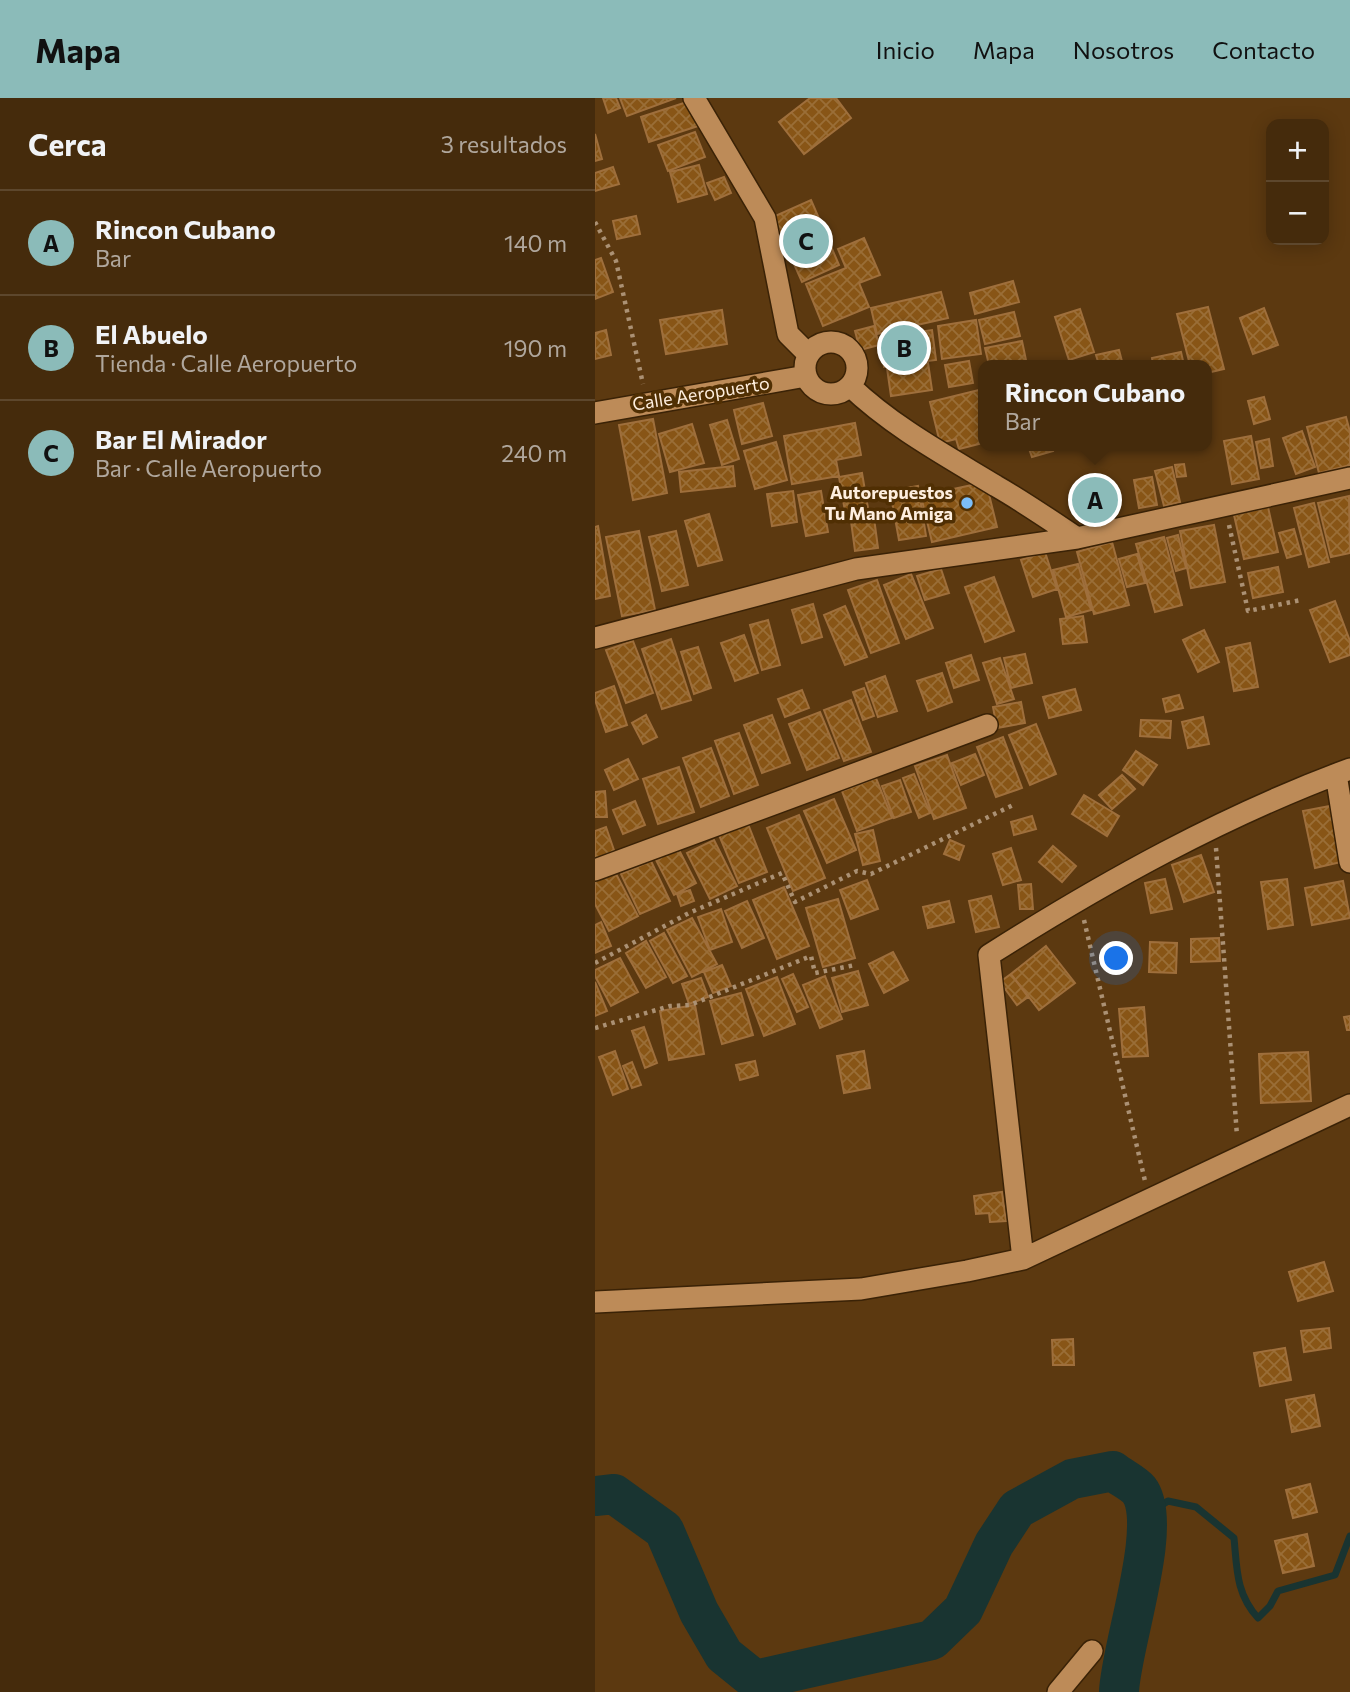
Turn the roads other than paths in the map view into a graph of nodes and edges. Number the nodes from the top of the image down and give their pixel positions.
1 (694, 98) edge
2 (808, 354) junction
3 (806, 376) junction
4 (850, 386) junction
5 (595, 413) edge
6 (1350, 478) edge
7 (1077, 538) junction
8 (595, 638) edge
9 (987, 725) dead end
10 (1343, 772) edge
11 (1350, 862) edge
12 (595, 870) edge
13 (1350, 1105) edge
14 (1023, 1259) junction
15 (595, 1302) edge
16 (1092, 1651) dead end
17 (1058, 1692) edge

1 - 2 street
2 - 3 street
2 - 4 street
3 - 4 street
3 - 5 street, Calle Aeropuerto
4 - 7 street
6 - 7 street
7 - 8 street
9 - 12 street
10 - 11 street
10 - 14 street
13 - 14 street
14 - 15 street
16 - 17 street

